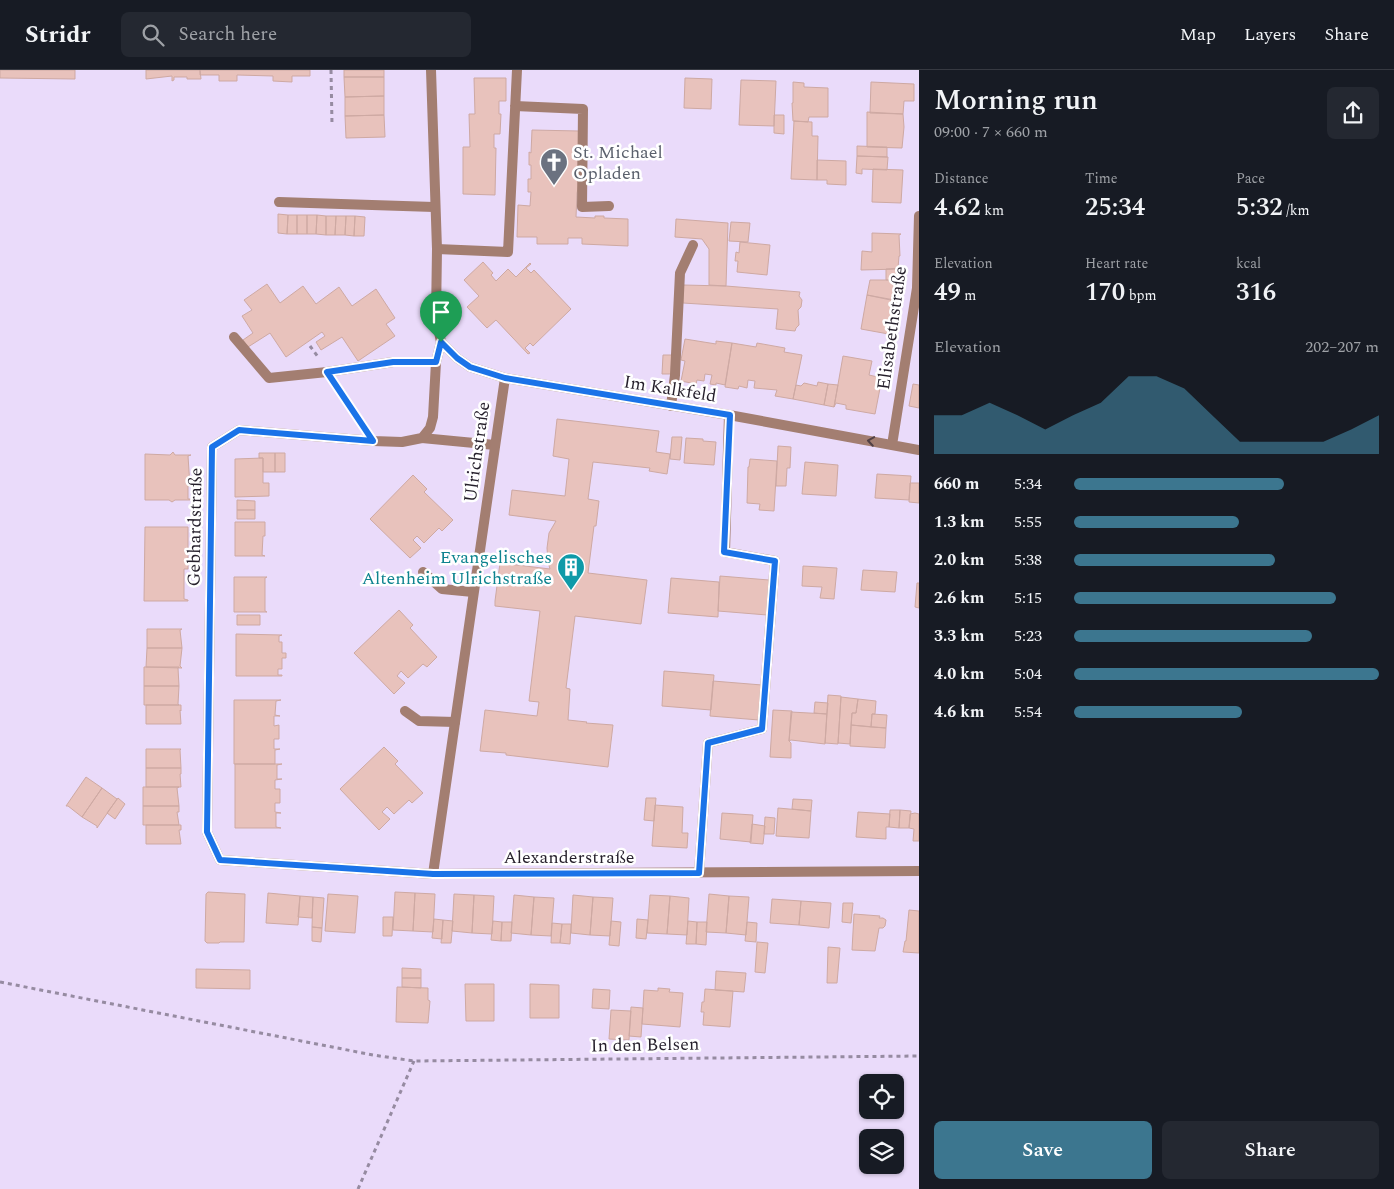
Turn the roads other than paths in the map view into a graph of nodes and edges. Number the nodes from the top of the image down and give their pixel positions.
1 (431, 70) edge
2 (517, 70) edge
3 (515, 106) junction
4 (280, 202) dead end
5 (609, 206) dead end
6 (434, 207) junction
7 (919, 216) edge
8 (693, 245) dead end
9 (436, 249) junction
10 (234, 336) dead end
11 (441, 342) junction
12 (436, 362) junction
13 (505, 378) junction
14 (671, 406) junction
15 (730, 415) junction
16 (422, 438) junction
17 (892, 444) junction
18 (494, 445) junction
19 (919, 450) edge
20 (423, 572) dead end
21 (473, 592) junction
22 (405, 711) dead end
23 (455, 722) junction
24 (220, 860) joint
25 (919, 872) edge
26 (699, 873) junction
27 (433, 874) junction

1 - 6 street
2 - 3 street
3 - 5 street
3 - 9 street
4 - 6 street
6 - 9 street
7 - 17 street, Elisabethstraße
8 - 14 street
9 - 11 street
10 - 12 street
11 - 12 street
11 - 13 street
12 - 16 street
13 - 14 street, Im Kalkfeld
13 - 18 street, Ulrichstraße
14 - 15 street, Im Kalkfeld
17 -> 15 street, Im Kalkfeld
15 - 26 street
16 - 18 street, Gebhardstraße
16 - 24 street, Gebhardstraße
17 - 19 street, Im Kalkfeld
18 - 21 street, Ulrichstraße
20 - 21 street
21 - 23 street, Ulrichstraße
22 - 23 street
23 - 27 street, Ulrichstraße
24 - 27 street, Alexanderstraße
25 - 26 street, Alexanderstraße
26 - 27 street, Alexanderstraße

